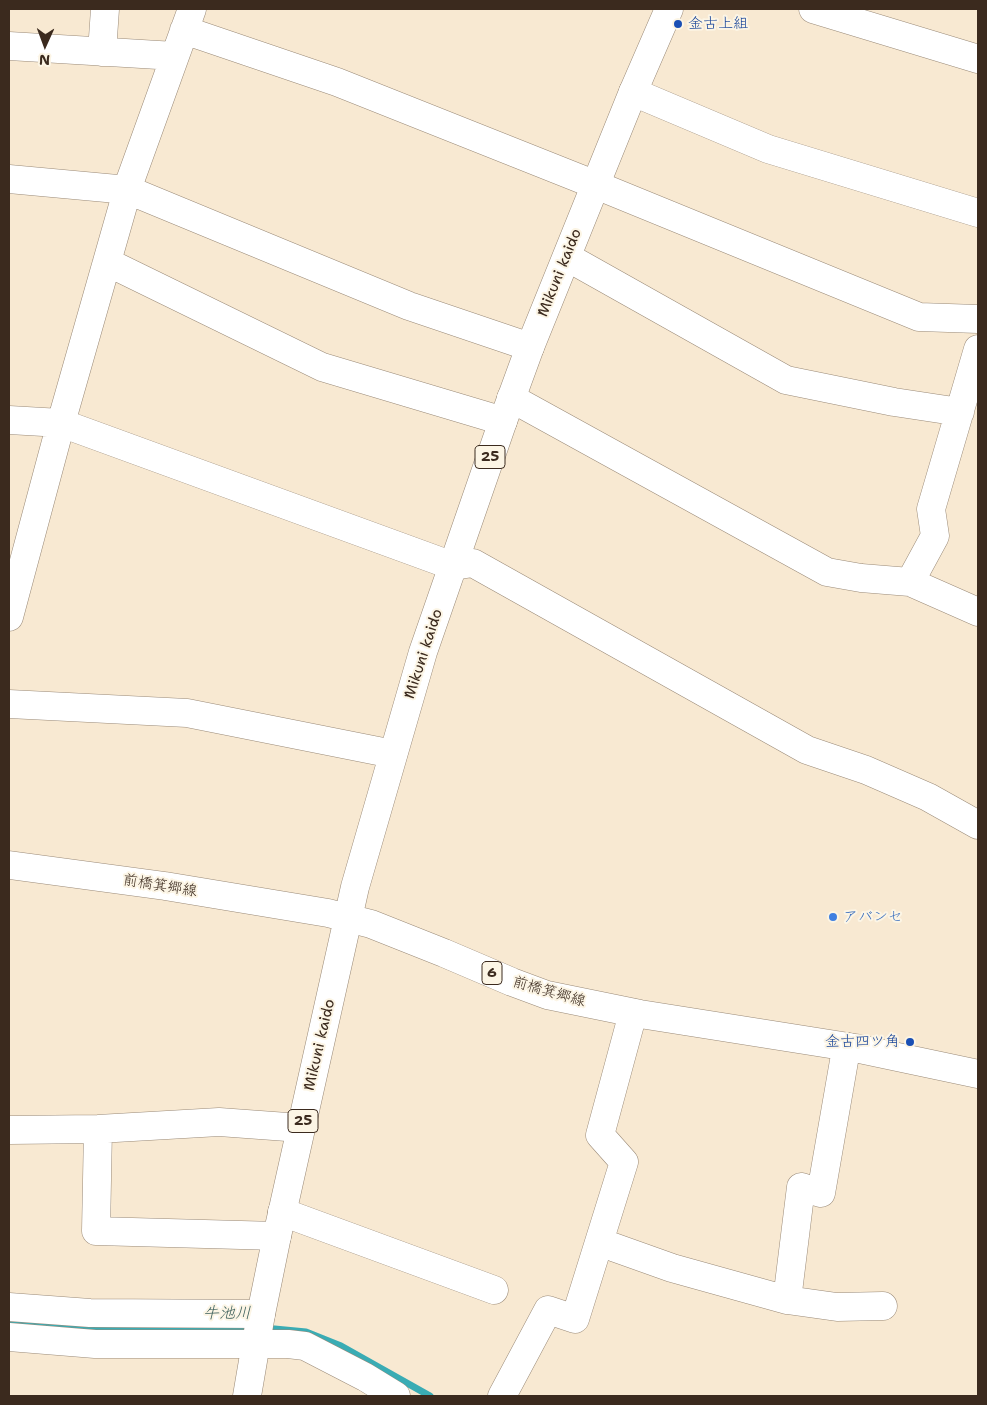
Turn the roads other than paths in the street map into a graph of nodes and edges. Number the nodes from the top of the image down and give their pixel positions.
1 (105, 9) edge
2 (669, 9) edge
3 (813, 9) edge
4 (188, 19) edge
5 (9, 46) edge
6 (102, 52) junction
7 (175, 56) junction
8 (978, 59) edge
9 (633, 92) junction
10 (9, 179) edge
11 (596, 185) junction
12 (128, 190) junction
13 (978, 213) edge
14 (567, 257) junction
15 (107, 262) junction
16 (978, 319) edge
17 (530, 347) junction
18 (978, 349) edge
19 (507, 409) junction
20 (960, 412) junction
21 (9, 420) edge
22 (61, 423) junction
23 (452, 566) junction
24 (910, 582) junction
25 (978, 612) edge
26 (9, 617) edge
27 (9, 704) edge
28 (393, 754) junction
29 (978, 825) edge
30 (9, 865) edge
31 (348, 918) junction
32 (633, 1012) junction
33 (848, 1047) junction
34 (978, 1074) edge
35 (301, 1128) junction
36 (98, 1129) junction
37 (9, 1130) edge
38 (280, 1224) junction
39 (599, 1242) junction
40 (494, 1290) dead end
41 (787, 1300) junction
42 (882, 1306) dead end
43 (9, 1307) edge
44 (259, 1329) junction
45 (9, 1337) edge
46 (247, 1396) edge
47 (396, 1396) edge
48 (502, 1396) edge

1 - 6 street
2 - 9 street, Mikuni kaido / 25
3 - 8 street
4 - 7 street
4 - 11 street
5 - 6 street
6 - 7 street
7 - 12 street
9 - 11 street, Mikuni kaido / 25
9 - 13 street
10 - 12 street
11 - 14 street, Mikuni kaido / 25
11 - 16 street
12 - 15 street
12 - 17 street
14 - 17 street, Mikuni kaido / 25
14 - 20 street
15 - 19 street
15 - 22 street
17 - 19 street, Mikuni kaido / 25
18 - 20 street
19 - 23 street, Mikuni kaido / 25
19 - 24 street
20 - 24 street
21 - 22 street
22 - 23 street
22 - 26 street
23 - 28 street, Mikuni kaido / 25
23 - 29 street
24 - 25 street
27 - 28 street
28 - 31 street, Mikuni kaido / 25
30 - 31 street, 前橋箕郷線 / 6
31 - 32 street, 前橋箕郷線 / 6
31 - 35 street, Mikuni kaido / 25
32 - 33 street, 前橋箕郷線 / 6
32 - 39 street
33 - 34 street, 前橋箕郷線 / 6
33 - 41 street
35 - 36 street
35 - 38 street, Mikuni kaido / 25
36 - 37 street
36 - 38 street
38 - 40 street
38 - 44 street, Mikuni kaido / 25
39 - 41 street
39 - 48 street
41 - 42 street
43 - 44 street
44 - 45 street
44 - 46 street, Mikuni kaido / 25
44 - 47 street

